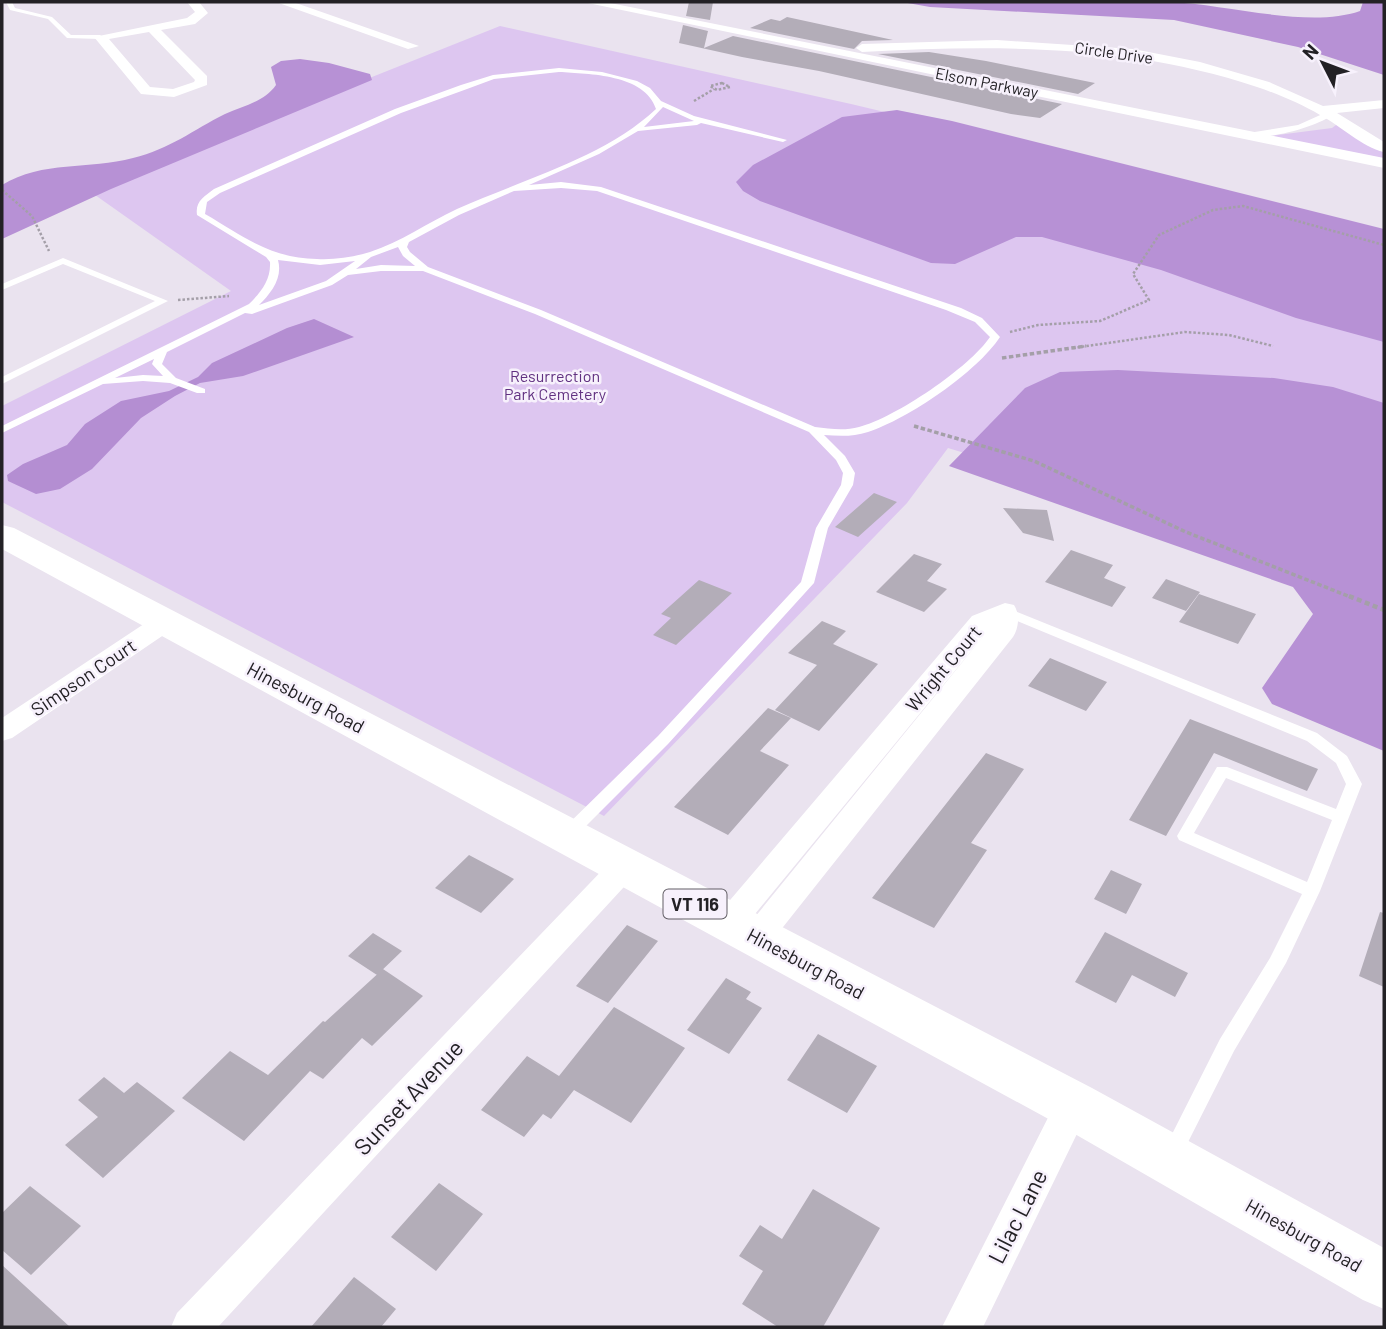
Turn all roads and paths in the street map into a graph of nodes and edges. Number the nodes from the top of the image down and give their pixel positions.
1 (9, 2) edge
2 (193, 2) edge
3 (282, 2) edge
4 (622, 2) edge
5 (596, 3) edge
6 (153, 29) junction
7 (100, 37) junction
8 (414, 46) dead end
9 (825, 50) junction
10 (730, 88) joint
11 (660, 103) junction
12 (1384, 104) edge
13 (1326, 112) junction
14 (716, 124) junction
15 (634, 131) junction
16 (1246, 134) junction
17 (783, 140) dead end
18 (1384, 148) edge
19 (584, 157) junction
20 (1384, 163) edge
21 (509, 189) junction
22 (598, 189) junction
23 (2, 190) edge
24 (405, 240) junction
25 (1384, 245) edge
26 (270, 255) junction
27 (371, 255) junction
28 (62, 261) junction
29 (338, 261) junction
30 (359, 265) junction
31 (381, 268) junction
32 (425, 269) junction
33 (346, 274) junction
34 (2, 287) edge
35 (265, 293) junction
36 (163, 301) junction
37 (232, 317) junction
38 (995, 337) junction
39 (1273, 346) dead end
40 (163, 349) junction
41 (974, 361) junction
42 (174, 380) junction
43 (2, 381) edge
44 (81, 390) junction
45 (201, 391) dead end
46 (890, 419) junction
47 (2, 430) edge
48 (813, 430) junction
49 (2, 536) edge
50 (1384, 610) edge
51 (1005, 611) joint
52 (165, 622) junction
53 (2, 731) edge
54 (1341, 817) junction
55 (566, 836) junction
56 (624, 867) junction
57 (1312, 891) junction
58 (743, 930) junction
59 (1073, 1105) junction
60 (1170, 1159) junction
61 (1384, 1280) edge
62 (191, 1327) edge
63 (962, 1327) edge

1 - 7 lane
2 - 6 street
3 - 8 street
4 - 5 street
5 - 9 street, Elsom Parkway
6 - 7 street
6 - 7 street
9 - 13 street, Circle Drive
9 - 16 street, Elsom Parkway
10 - 10 path
11 - 14 lane
11 - 15 lane
11 - 26 lane
12 - 13 street
13 - 16 lane
13 - 18 street, Circle Drive
14 - 15 lane
14 - 17 lane
15 - 19 lane
16 - 20 street, Elsom Parkway
19 - 21 lane
19 - 22 lane
21 - 22 lane
21 - 24 lane
22 - 38 lane
23 - 28 path
24 - 27 lane
24 - 32 lane
25 - 38 path
26 - 29 lane
26 - 35 lane
27 - 29 lane
27 - 30 lane
28 - 34 lane
28 - 36 lane
29 - 30 lane
30 - 31 lane
30 - 33 lane
31 - 32 lane
31 - 33 lane
32 - 48 lane
33 - 37 lane
35 - 36 path
35 - 37 lane
36 - 43 lane
37 - 40 lane
38 - 41 lane
39 - 41 path
40 - 42 lane
40 - 44 lane
41 - 46 lane
42 - 44 lane
42 - 45 lane
44 - 47 lane
46 - 48 lane
46 - 50 path
48 - 55 lane
49 - 52 main road, Hinesburg Road / VT 116
51 - 54 lane
51 - 58 street, Wright Court
52 - 53 street, Simpson Court
52 - 55 main road, Hinesburg Road / VT 116
54 - 57 lane
54 - 57 lane
55 - 56 main road, Hinesburg Road / VT 116
56 - 58 main road, Hinesburg Road / VT 116
56 - 62 street, Sunset Avenue
57 - 60 lane
58 - 59 main road, Hinesburg Road / VT 116
59 - 60 main road, Hinesburg Road / VT 116
59 - 63 street, Lilac Lane
60 - 61 main road, Hinesburg Road / VT 116

